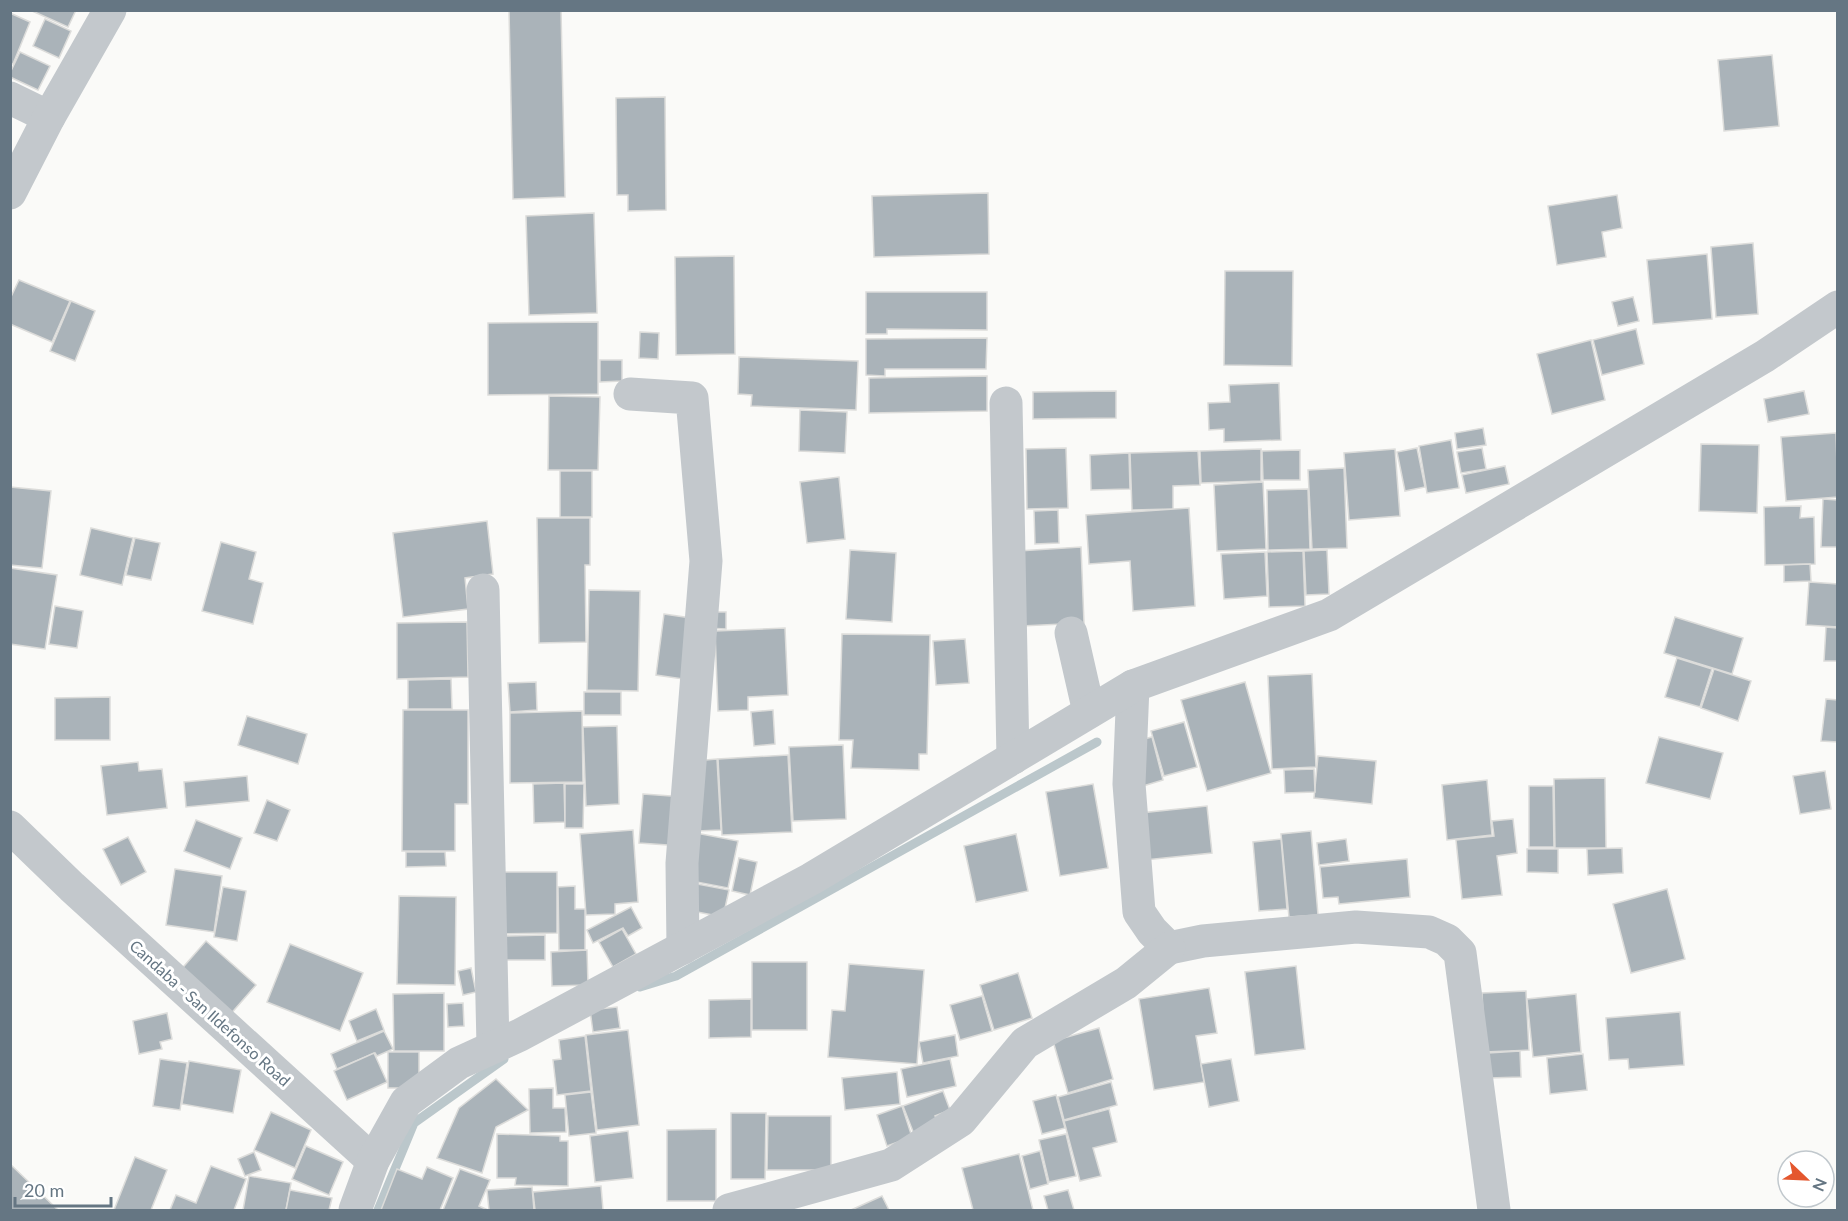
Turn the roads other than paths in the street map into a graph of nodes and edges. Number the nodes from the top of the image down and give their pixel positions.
1 (110, 10) edge
2 (10, 98) edge
3 (49, 117) junction
4 (10, 193) edge
5 (1838, 307) edge
6 (630, 394) dead end
7 (1006, 403) dead end
8 (483, 590) dead end
9 (1071, 633) dead end
10 (1133, 686) junction
11 (1089, 712) junction
12 (1012, 758) junction
13 (10, 827) edge
14 (683, 948) junction
15 (1169, 948) junction
16 (493, 1047) junction
17 (373, 1161) junction
18 (799, 1201) edge
19 (355, 1210) edge
20 (729, 1210) edge
21 (1494, 1210) edge

1 - 3 street
2 - 3 street
3 - 4 street
5 - 10 street
6 - 14 street
7 - 12 street
8 - 16 street
9 - 11 street
10 - 11 street
10 - 15 street
11 - 12 street
12 - 14 street
13 - 17 street, Candaba - San Ildefonso Road
14 - 16 street
15 - 18 street
15 - 21 street
16 - 17 street
17 - 19 street
18 - 20 street

